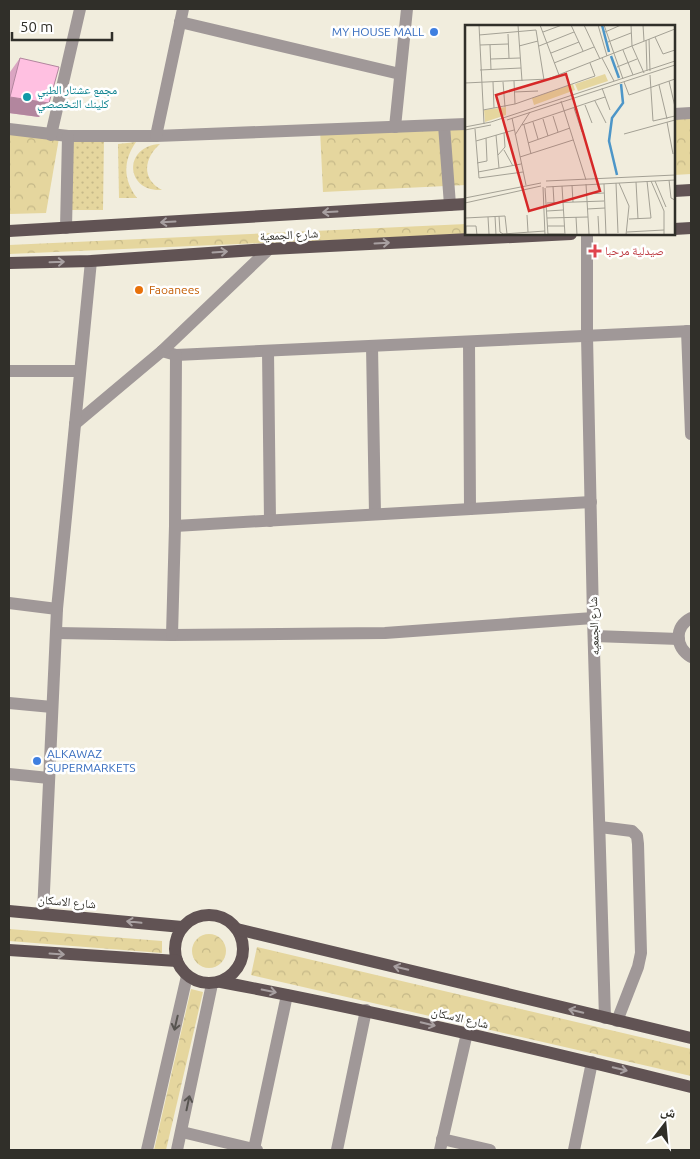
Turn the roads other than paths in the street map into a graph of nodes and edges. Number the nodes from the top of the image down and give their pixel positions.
1 (80, 9) edge
2 (183, 9) edge
3 (406, 9) edge
4 (180, 22) junction
5 (400, 74) junction
6 (691, 113) edge
7 (675, 114) edge
8 (465, 124) edge
9 (444, 125) junction
10 (395, 127) junction
11 (9, 129) edge
12 (51, 135) junction
13 (68, 136) junction
14 (156, 136) junction
15 (691, 190) edge
16 (675, 192) edge
17 (465, 204) edge
18 (450, 205) junction
19 (66, 228) junction
20 (691, 228) edge
21 (675, 229) edge
22 (9, 230) edge
23 (551, 235) edge
24 (587, 235) edge
25 (269, 249) junction
26 (92, 261) junction
27 (9, 264) edge
28 (689, 331) edge
29 (587, 336) junction
30 (470, 342) junction
31 (372, 346) junction
32 (162, 351) junction
33 (268, 351) junction
34 (176, 356) junction
35 (9, 371) edge
36 (80, 371) junction
37 (75, 424) junction
38 (691, 434) edge
39 (590, 502) junction
40 (470, 508) junction
41 (375, 514) junction
42 (270, 521) junction
43 (175, 526) junction
44 (9, 603) edge
45 (58, 609) junction
46 (593, 618) junction
47 (691, 618) edge
48 (56, 633) junction
49 (172, 636) junction
50 (594, 636) junction
51 (678, 638) junction
52 (691, 656) edge
53 (9, 703) edge
54 (52, 707) junction
55 (9, 774) edge
56 (49, 778) junction
57 (600, 827) junction
58 (9, 911) edge
59 (43, 913) junction
60 (182, 927) junction
61 (237, 929) junction
62 (9, 950) edge
63 (176, 961) junction
64 (187, 976) junction
65 (217, 983) junction
66 (288, 994) junction
67 (366, 1010) junction
68 (611, 1019) junction
69 (466, 1033) junction
70 (691, 1038) edge
71 (592, 1062) junction
72 (691, 1087) edge
73 (182, 1132) junction
74 (441, 1145) edge
75 (578, 1149) edge
76 (147, 1150) edge
77 (177, 1150) edge
78 (255, 1150) edge
79 (337, 1150) edge
80 (490, 1150) edge

1 - 12 street
2 - 4 street
3 - 5 street
4 - 5 street
4 - 14 street
5 - 10 street
6 - 7 street
8 - 9 street
9 - 10 street
9 - 18 street
10 - 14 street
11 - 12 street
12 - 13 street
13 - 14 street
13 - 19 street
15 - 16 main road
17 - 18 main road, شارع الجمعية
18 -> 19 main road, شارع الجمعية
19 - 22 main road, شارع الجمعية
20 - 21 main road
25 -> 23 main road, شارع الجمعية
24 - 29 street, شارع الجمعيه
26 -> 25 main road, شارع الجمعية
25 - 32 street
27 -> 26 main road, شارع الجمعية
26 - 36 street
28 - 29 street
28 - 38 street
29 - 30 street
29 - 39 street, شارع الجمعيه
30 - 31 street
30 - 40 street
31 - 33 street
31 - 41 street
32 - 34 street
32 - 37 street
33 - 34 street
33 - 42 street
34 - 43 street
35 - 36 street
36 - 37 street
37 - 45 street
39 - 40 street
39 - 46 street, شارع الجمعيه
40 - 41 street
41 - 42 street
42 - 43 street
43 - 49 street
44 - 45 street
45 - 48 street
46 - 49 street
46 - 50 street, شارع الجمعيه
47 - 51 street
48 - 49 street
48 - 54 street
50 - 51 street
50 - 57 street, شارع الجمعيه
51 - 52 street
53 - 54 street
54 - 56 street
55 - 56 street
56 - 59 street
57 - 68 street, شارع الجمعيه
57 - 68 street
58 - 59 main road, شارع الاسكان
60 -> 59 main road, شارع الاسكان
60 - 61 main road
60 - 63 main road
61 - 65 main road
68 -> 61 main road
62 -> 63 main road
63 - 64 main road
64 - 65 main road
64 -> 76 street
65 -> 66 main road, شارع الاسكان
73 -> 65 street
66 - 67 main road, شارع الاسكان
66 - 78 street
67 -> 69 main road, شارع الاسكان
67 - 79 street
68 - 70 main road
69 - 71 main road, شارع الاسكان
69 - 74 street
71 -> 72 main road, شارع الاسكان
71 - 75 street
73 - 77 street
73 - 78 street
74 - 80 street

